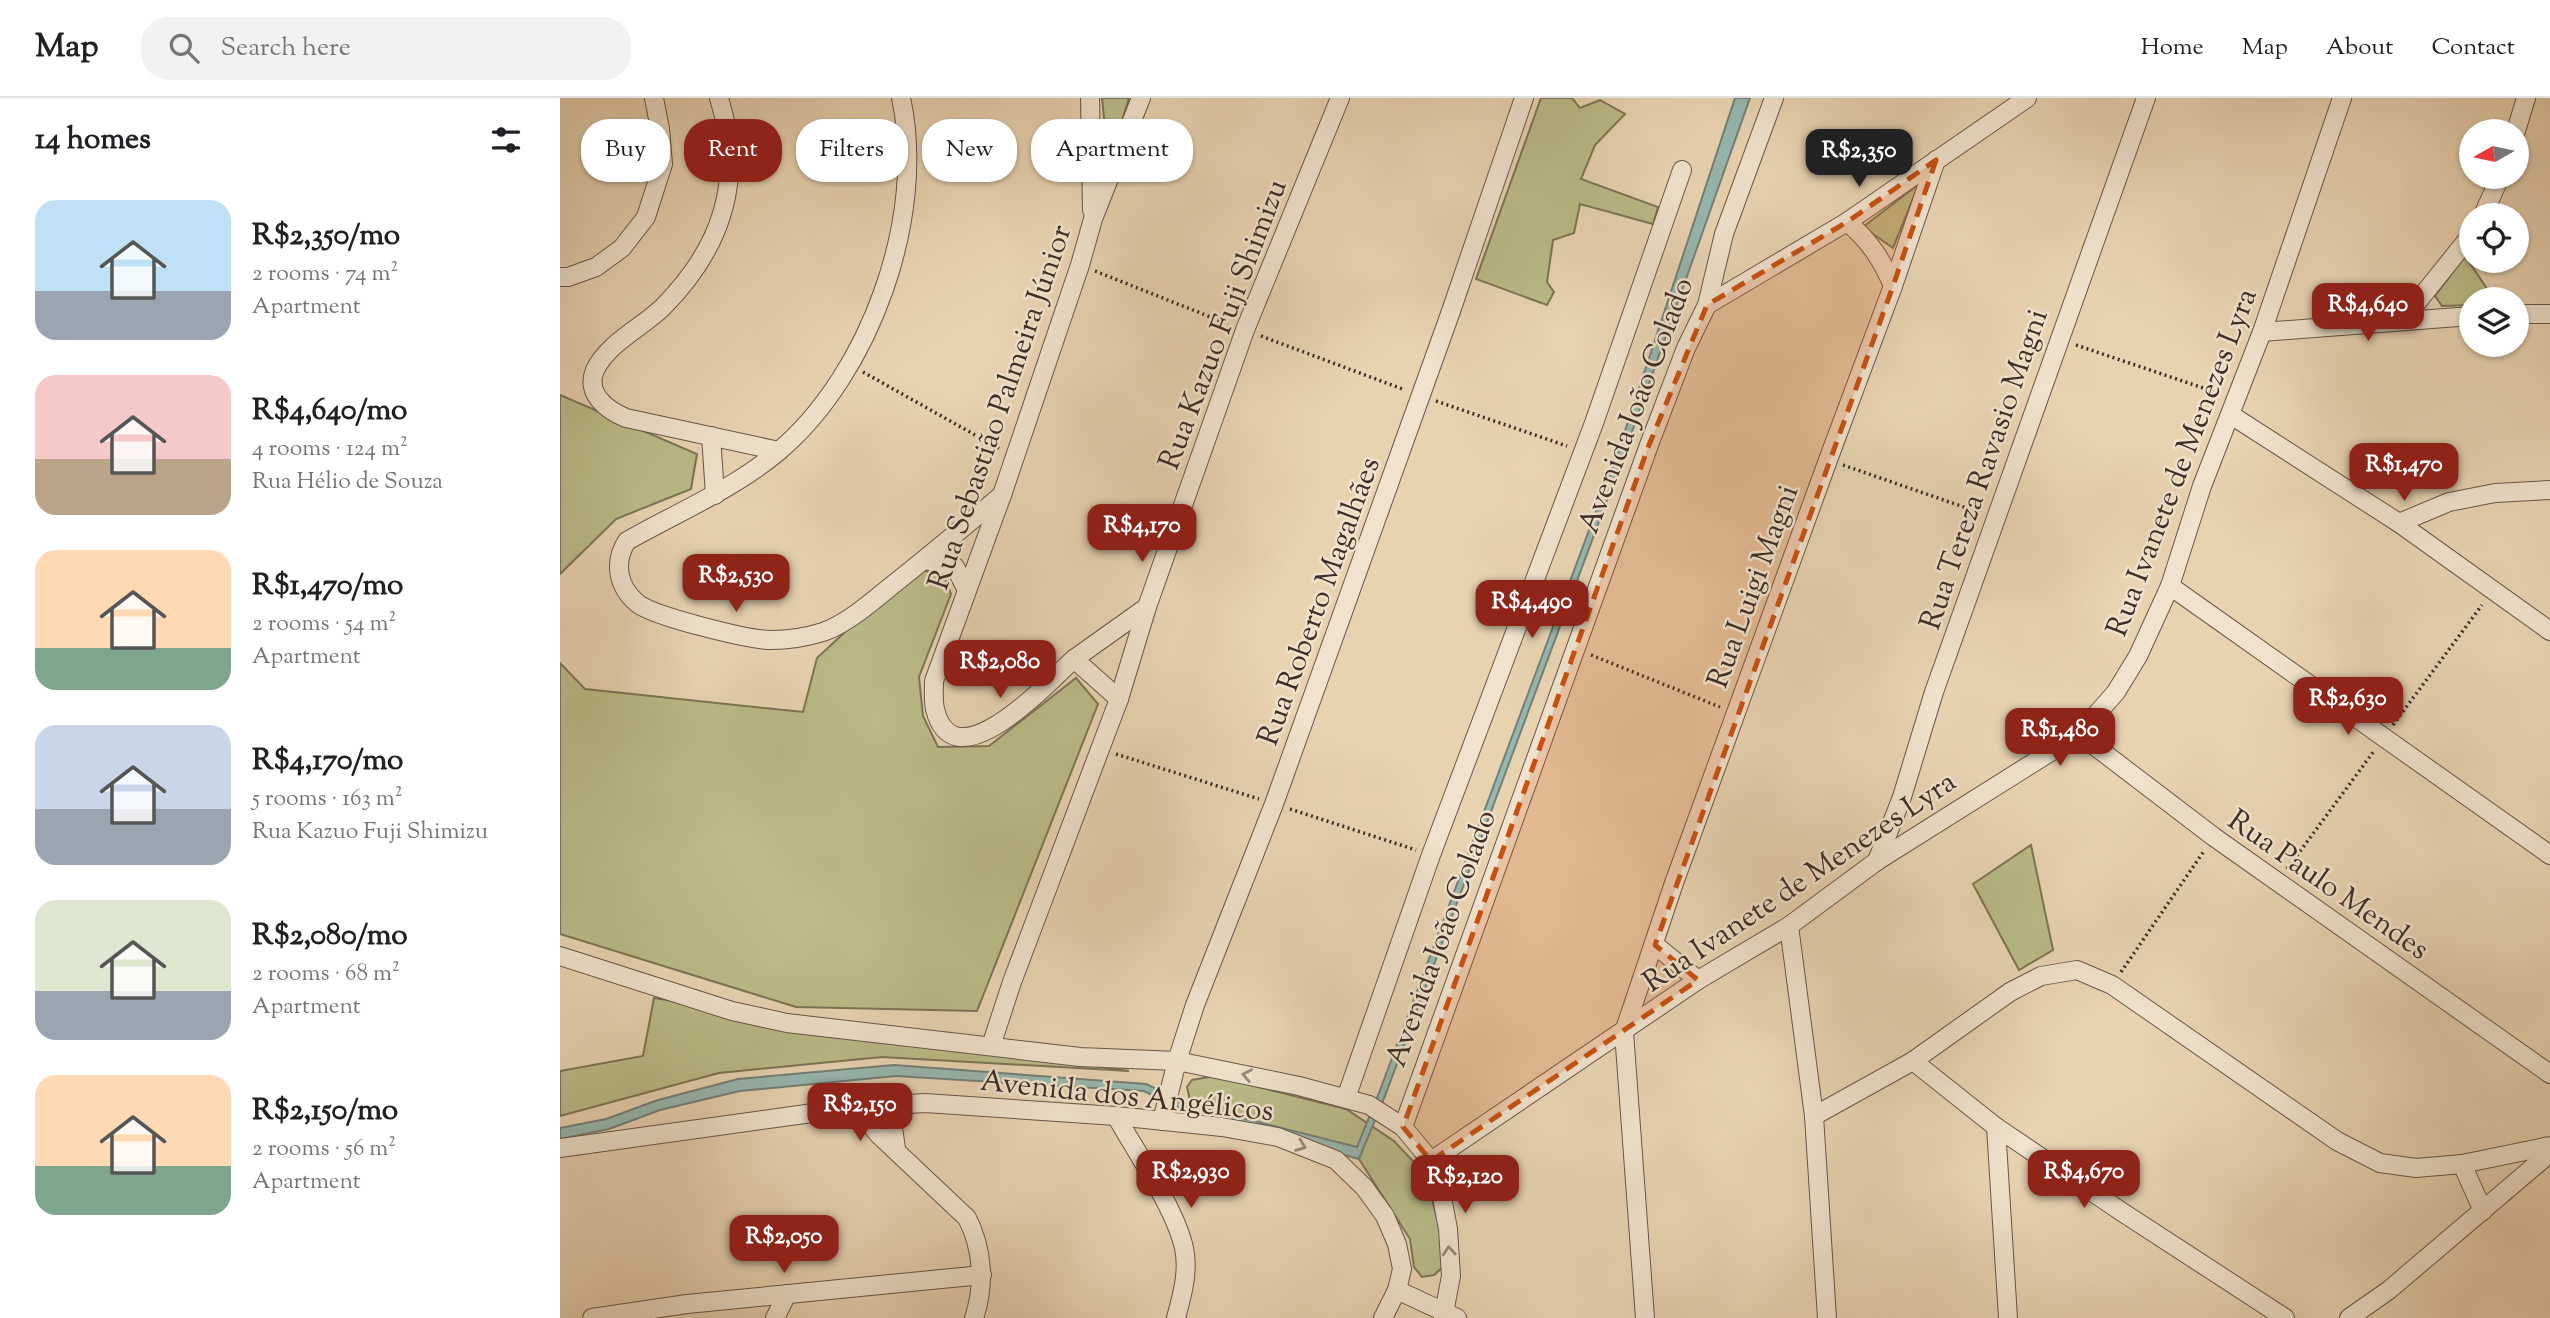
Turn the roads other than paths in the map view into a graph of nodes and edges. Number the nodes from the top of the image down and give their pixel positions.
1 (654, 98) edge
2 (719, 98) edge
3 (901, 98) edge
4 (1090, 98) edge
5 (1141, 98) edge
6 (1340, 98) edge
7 (1524, 98) edge
8 (1774, 98) edge
9 (2027, 98) edge
10 (2146, 98) edge
11 (2342, 98) edge
12 (2526, 98) edge
13 (2520, 119) edge
14 (1936, 160) junction
15 (1682, 170) dead end
16 (1093, 219) junction
17 (1847, 222) junction
18 (2459, 250) edge
19 (560, 277) edge
20 (1893, 286) junction
21 (1707, 305) junction
22 (2529, 314) edge
23 (2550, 314) edge
24 (2459, 317) edge
25 (2402, 321) junction
26 (2262, 332) junction
27 (2234, 407) junction
28 (711, 436) junction
29 (779, 451) junction
30 (2550, 491) edge
31 (715, 495) junction
32 (1002, 495) junction
33 (2399, 523) junction
34 (925, 560) junction
35 (2169, 586) junction
36 (967, 590) junction
37 (1147, 607) junction
38 (2550, 631) edge
39 (1074, 659) junction
40 (1119, 699) junction
41 (2079, 734) junction
42 (2550, 855) edge
43 (1877, 861) junction
44 (1788, 926) junction
45 (1655, 945) junction
46 (560, 956) edge
47 (1698, 980) junction
48 (1624, 1032) junction
49 (991, 1046) junction
50 (1913, 1061) junction
51 (1177, 1062) junction
52 (2550, 1074) edge
53 (1346, 1098) junction
54 (902, 1103) junction
55 (856, 1107) junction
56 (1116, 1116) junction
57 (1814, 1116) junction
58 (1162, 1121) junction
59 (1403, 1127) junction
60 (1996, 1127) junction
61 (2550, 1146) edge
62 (560, 1148) edge
63 (896, 1149) junction
64 (2550, 1153) edge
65 (1431, 1161) junction
66 (2462, 1164) junction
67 (2483, 1210) junction
68 (982, 1275) junction
69 (1397, 1290) junction
70 (788, 1294) junction
71 (1449, 1316) edge
72 (592, 1318) edge
73 (775, 1318) edge
74 (974, 1318) edge
75 (1176, 1318) edge
76 (1382, 1318) edge
77 (1644, 1318) edge
78 (1827, 1318) edge
79 (2008, 1318) edge
80 (2285, 1318) edge
81 (2349, 1318) edge

1 - 19 street
2 - 28 street
3 - 29 street
4 - 16 street
5 - 16 street, Rua Sebastião Palmeira Júnior
6 - 37 street, Rua Kazuo Fuji Shimizu
7 - 51 street, Rua Roberto Magalhães
8 - 21 street, Avenida João Colado
9 - 14 street
10 - 43 street, Rua Tereza Ravasio Magni
11 - 26 street, Rua Ivanete de Menezes Lyra
12 - 13 street
14 - 17 street
14 - 20 street, Rua Luigi Magni
15 - 53 street, Avenida João Colado
16 - 32 street, Rua Sebastião Palmeira Júnior
17 - 20 street
17 - 21 street
18 - 25 street
20 - 45 street, Rua Luigi Magni
21 - 59 street, Avenida João Colado
22 - 23 street
24 - 25 street
25 - 26 street
26 - 27 street, Rua Ivanete de Menezes Lyra
27 - 33 street
27 - 35 street, Rua Ivanete de Menezes Lyra
28 - 29 street
28 - 31 street
29 - 31 street
30 - 33 street
31 - 34 street
32 - 34 street
32 - 36 street, Rua Sebastião Palmeira Júnior
33 - 38 street
34 - 36 street
35 - 41 street, Rua Ivanete de Menezes Lyra
35 - 42 street
36 - 39 street, Rua Sebastião Palmeira Júnior
37 - 39 street
37 - 40 street, Rua Kazuo Fuji Shimizu
39 - 40 street
40 - 49 street, Rua Kazuo Fuji Shimizu
41 - 43 street, Rua Ivanete de Menezes Lyra
41 - 52 street, Rua Paulo Mendes
43 - 44 street, Rua Ivanete de Menezes Lyra
44 - 47 street, Rua Ivanete de Menezes Lyra
44 - 57 street
45 - 47 street
45 - 48 street, Rua Luigi Magni
46 - 49 street
47 - 48 street, Rua Ivanete de Menezes Lyra
48 - 65 street, Rua Ivanete de Menezes Lyra
48 - 77 street
49 - 51 street
50 - 57 street
50 - 60 street
50 - 66 street
53 -> 51 street
51 - 58 street, Rua Roberto Magalhães
53 - 59 street
54 - 55 street, Avenida dos Angélicos
54 - 56 street, Avenida dos Angélicos
54 - 63 street
55 - 62 street, Avenida dos Angélicos
55 - 63 street
56 - 58 street, Avenida dos Angélicos
56 - 75 street
57 - 78 street
58 -> 69 street, Avenida dos Angélicos
59 - 65 street
60 - 79 street
60 - 80 street
61 - 66 street
63 - 68 street
64 - 67 street
71 -> 65 street
66 - 67 street
67 - 81 street
68 - 70 street
68 - 74 street
69 - 71 street
69 - 76 street, Avenida dos Angélicos
70 - 72 street
70 - 73 street

